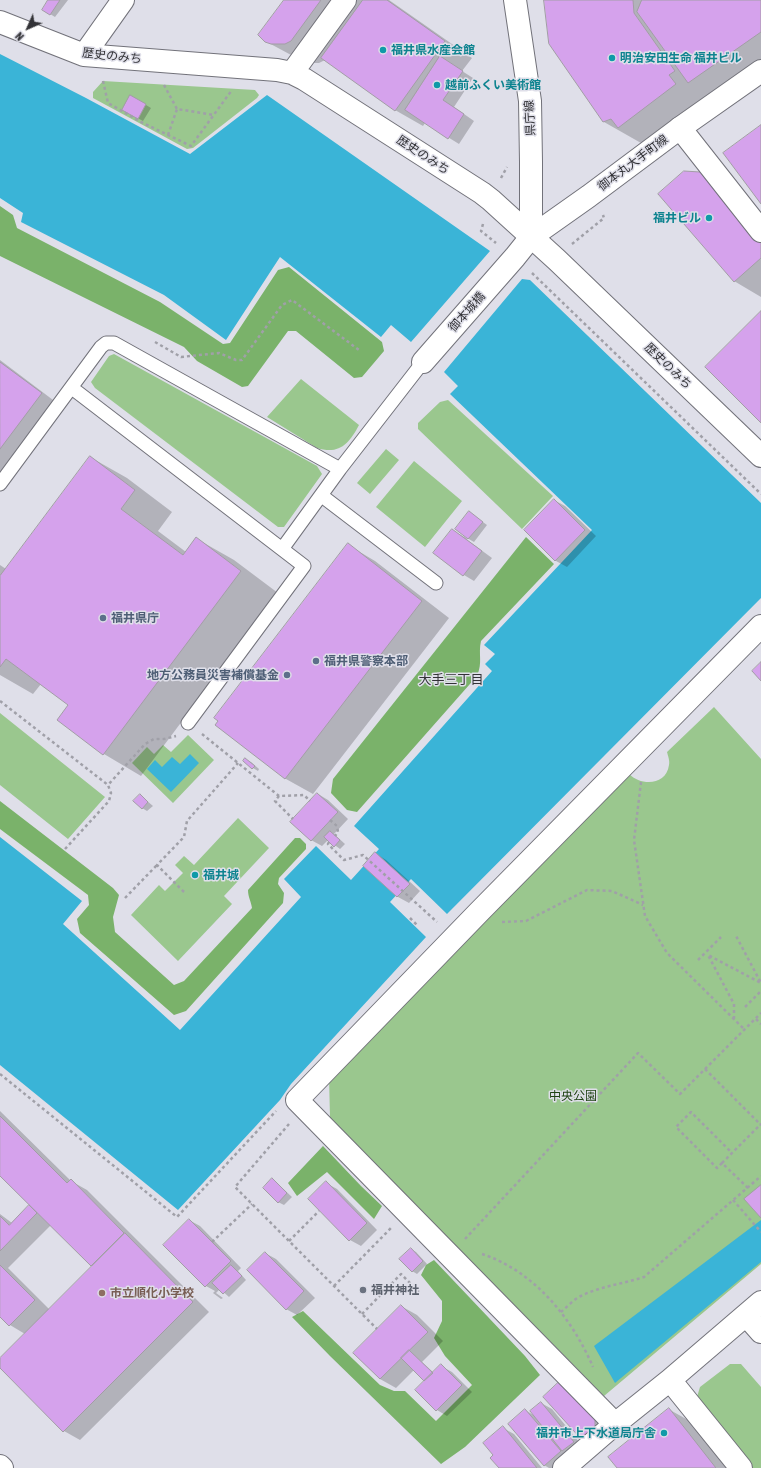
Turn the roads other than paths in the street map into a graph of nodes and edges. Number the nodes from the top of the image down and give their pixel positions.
1 (123, 0) edge
2 (345, 0) edge
3 (515, 0) edge
4 (0, 22) edge
5 (84, 55) junction
6 (761, 71) edge
7 (292, 73) junction
8 (680, 128) junction
9 (761, 231) edge
10 (531, 237) junction
11 (511, 262) joint
12 (423, 362) joint
13 (72, 388) junction
14 (761, 456) edge
15 (340, 469) junction
16 (0, 484) edge
17 (322, 496) junction
18 (282, 549) junction
19 (436, 583) dead end
20 (761, 626) edge
21 (188, 723) road end
22 (754, 1309) edge
23 (761, 1332) edge
24 (670, 1380) junction
25 (614, 1424) junction
26 (574, 1465) edge
27 (741, 1468) edge

1 - 5 street
2 - 7 street
3 - 10 street, 県庁線
4 - 5 street, 歴史のみち
5 - 7 street, 歴史のみち
6 - 8 street, 御本丸大手町線
7 - 10 street, 歴史のみち
8 - 9 street
8 - 10 street, 御本丸大手町線
10 - 11 street, 御本丸大手町線
10 - 14 street, 歴史のみち
11 - 12 street, 御本城橋
12 - 15 lane
13 - 15 lane
13 - 16 lane
13 - 18 lane
15 - 17 lane
17 - 18 lane
17 - 19 lane
18 - 21 lane
20 - 25 street
22 - 23 street
22 - 24 street
24 - 25 street
24 - 27 street
25 - 26 street

